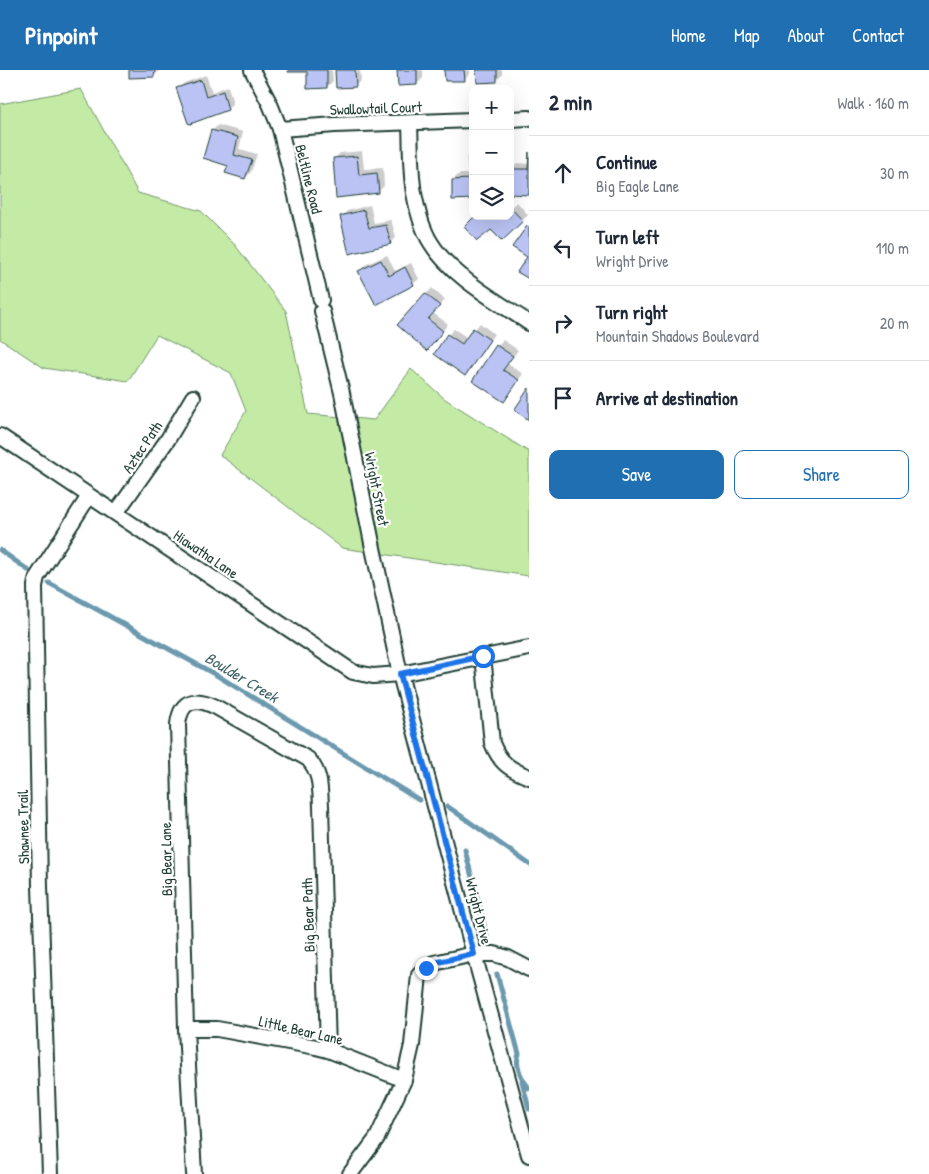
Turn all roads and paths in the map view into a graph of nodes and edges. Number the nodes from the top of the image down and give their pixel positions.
1 (252, 70) edge
2 (529, 118) edge
3 (514, 119) edge
4 (469, 120) edge
5 (410, 123) junction
6 (280, 129) junction
7 (322, 305) joint
8 (529, 323) edge
9 (193, 397) dead end
10 (0, 436) edge
11 (89, 496) junction
12 (116, 513) junction
13 (529, 648) edge
14 (483, 656) junction
15 (400, 674) junction
16 (529, 777) edge
17 (320, 778) joint
18 (474, 954) junction
19 (529, 969) edge
20 (186, 1029) junction
21 (328, 1050) junction
22 (404, 1080) junction
23 (529, 1155) edge
24 (50, 1174) edge
25 (194, 1174) edge
26 (350, 1174) edge

1 - 6 street, Beltline Road
2 - 3 street
4 - 5 street, Swallowtail Court
5 - 6 street, Swallowtail Court
5 - 8 street
6 - 7 street, Beltline Road
7 - 15 street, Wright Street
9 - 12 street, Aztec Path
10 - 11 street, Hiawatha Lane
11 - 12 street, Hiawatha Lane
11 - 24 street, Shawnee Trail
12 - 15 street, Hiawatha Lane
13 - 14 street, Hiawatha Lane
14 - 15 street, Hiawatha Lane
14 - 16 street
15 - 18 street, Wright Drive
17 - 20 street, Big Bear Lane
17 - 21 street, Big Bear Path
18 - 19 street
18 - 22 street
18 - 23 street, Wright Drive
20 - 21 street, Little Bear Lane
20 - 25 street, Big Bear Lane
21 - 22 street, Little Bear Lane
22 - 26 street

